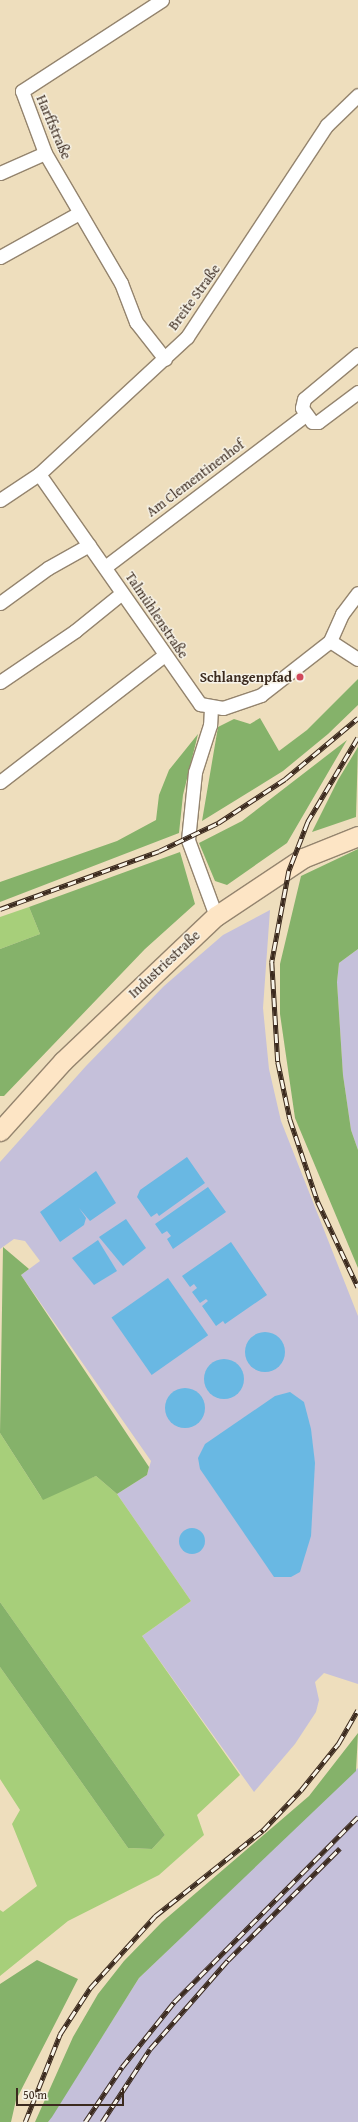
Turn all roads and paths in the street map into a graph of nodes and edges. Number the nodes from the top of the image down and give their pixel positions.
1 (162, 0) edge
2 (358, 95) edge
3 (45, 153) junction
4 (0, 173) edge
5 (79, 213) junction
6 (0, 257) edge
7 (358, 354) edge
8 (164, 359) junction
9 (358, 392) edge
10 (305, 415) junction
11 (40, 474) junction
12 (0, 500) edge
13 (89, 545) junction
14 (105, 567) junction
15 (122, 593) junction
16 (358, 593) edge
17 (0, 603) edge
18 (330, 641) junction
19 (164, 656) junction
20 (358, 658) edge
21 (0, 682) edge
22 (211, 708) junction
23 (0, 782) edge
24 (358, 836) edge
25 (216, 916) junction
26 (0, 1131) edge

1 - 3 street, Harffstraße
2 - 8 street, Breite Straße
3 - 4 street
3 - 5 street, Harffstraße
5 - 6 street
5 - 8 street, Harffstraße
7 - 10 street
8 - 11 street, Breite Straße
9 - 10 street
10 - 14 street, Am Clementinenhof
11 - 12 street, Breite Straße
11 - 13 street, Talmühlenstraße
13 - 14 street, Talmühlenstraße
13 - 17 street
14 - 15 street, Talmühlenstraße
15 - 19 street, Talmühlenstraße
15 - 21 street
16 - 18 street
18 - 20 street
18 - 22 street
19 - 22 street, Talmühlenstraße
19 - 23 street
22 - 25 street
24 - 25 main road, Industriestraße
25 - 26 main road, Industriestraße

